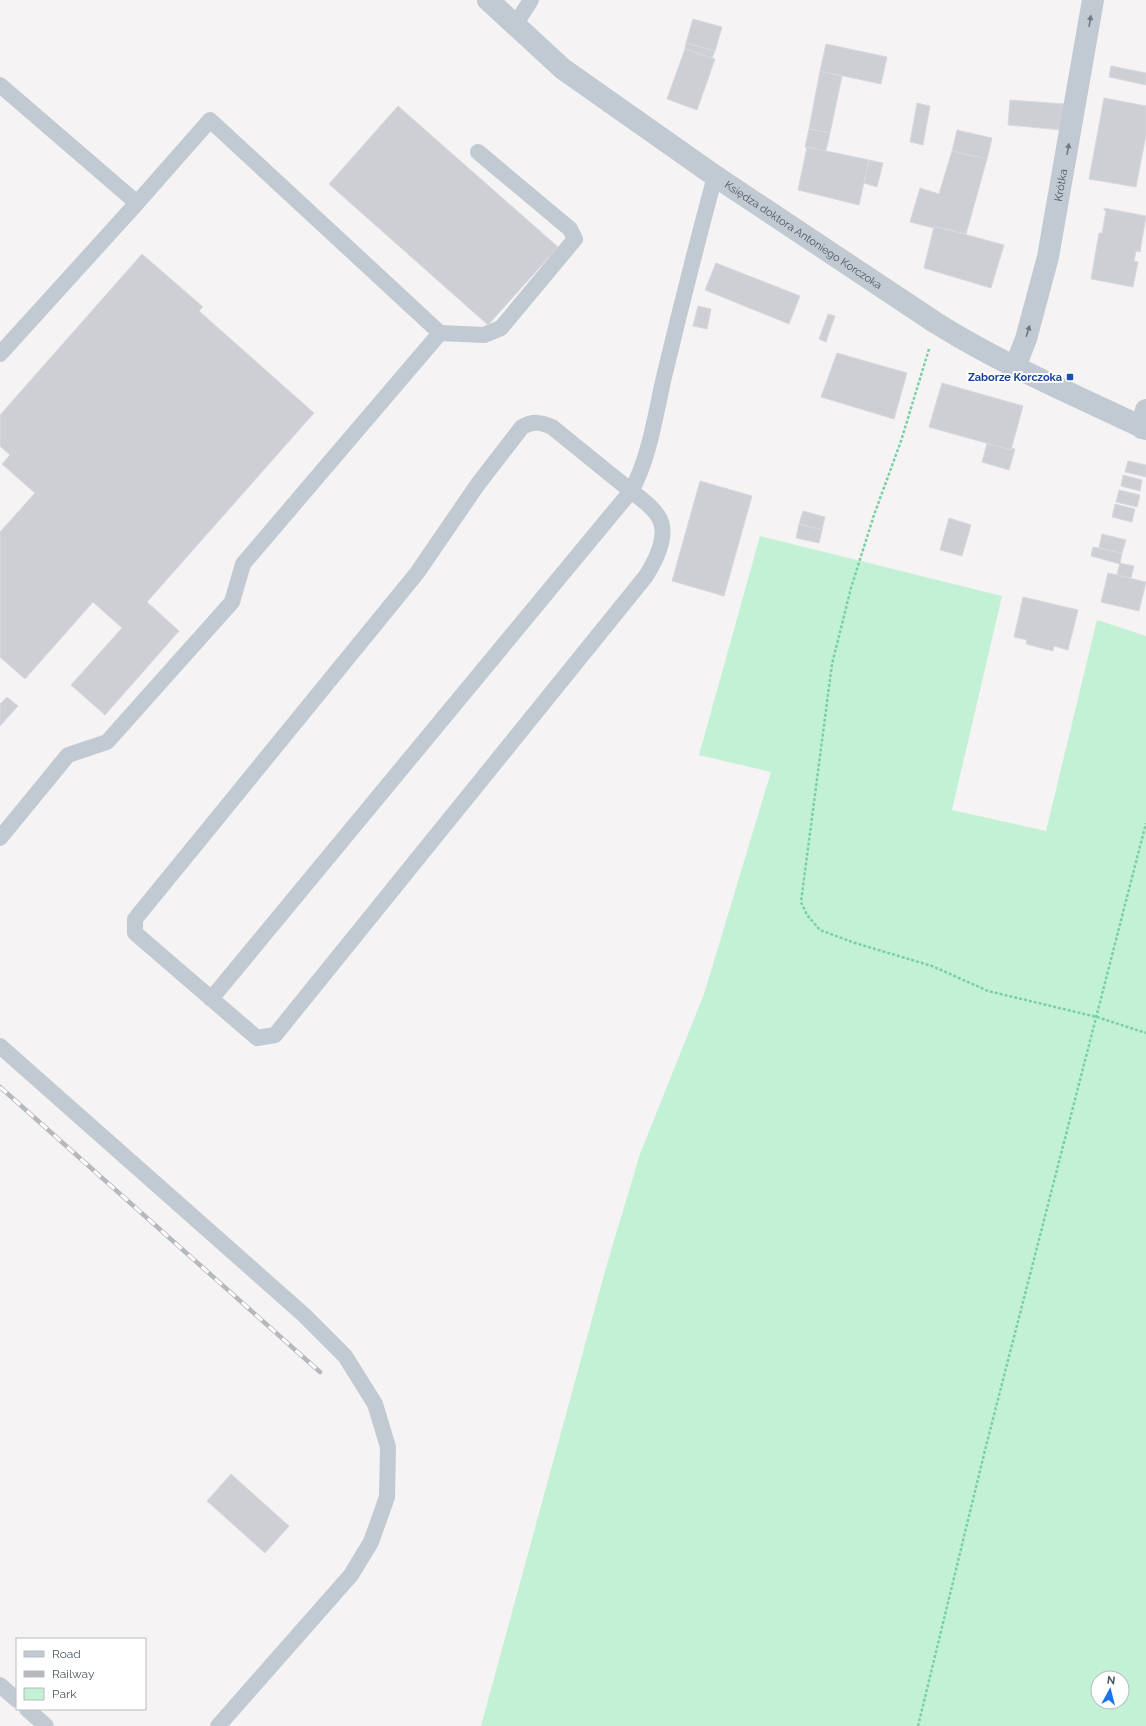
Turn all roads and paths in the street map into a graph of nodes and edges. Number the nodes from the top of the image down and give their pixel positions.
1 (488, 0) edge
2 (531, 0) edge
3 (1093, 0) edge
4 (515, 25) junction
5 (0, 85) edge
6 (478, 152) dead end
7 (715, 176) junction
8 (137, 203) junction
9 (936, 323) junction
10 (440, 333) junction
11 (0, 354) edge
12 (1015, 367) junction
13 (1145, 422) edge
14 (631, 491) junction
15 (1146, 823) edge
16 (0, 838) edge
17 (211, 999) junction
18 (1097, 1017) junction
19 (1146, 1033) edge
20 (0, 1046) edge
21 (0, 1686) edge
22 (16, 1699) edge
23 (28, 1710) edge
24 (46, 1726) edge
25 (218, 1726) edge
26 (918, 1726) edge

1 - 4 street, Księdza doktora Antoniego Korczoka
2 - 4 lane
12 -> 3 street, Krótka
4 - 7 street, Księdza doktora Antoniego Korczoka
5 - 8 lane
6 - 10 lane
7 - 9 street, Księdza doktora Antoniego Korczoka
7 - 14 lane
8 - 10 lane
8 - 11 lane
9 - 12 street, Księdza doktora Antoniego Korczoka
9 - 18 path
10 - 16 lane
12 - 13 street, Księdza doktora Antoniego Korczoka
14 - 17 lane
14 - 17 lane
14 - 17 lane
15 - 18 path
18 - 19 path
18 - 26 path
20 - 25 lane
21 - 22 lane
23 - 24 lane

